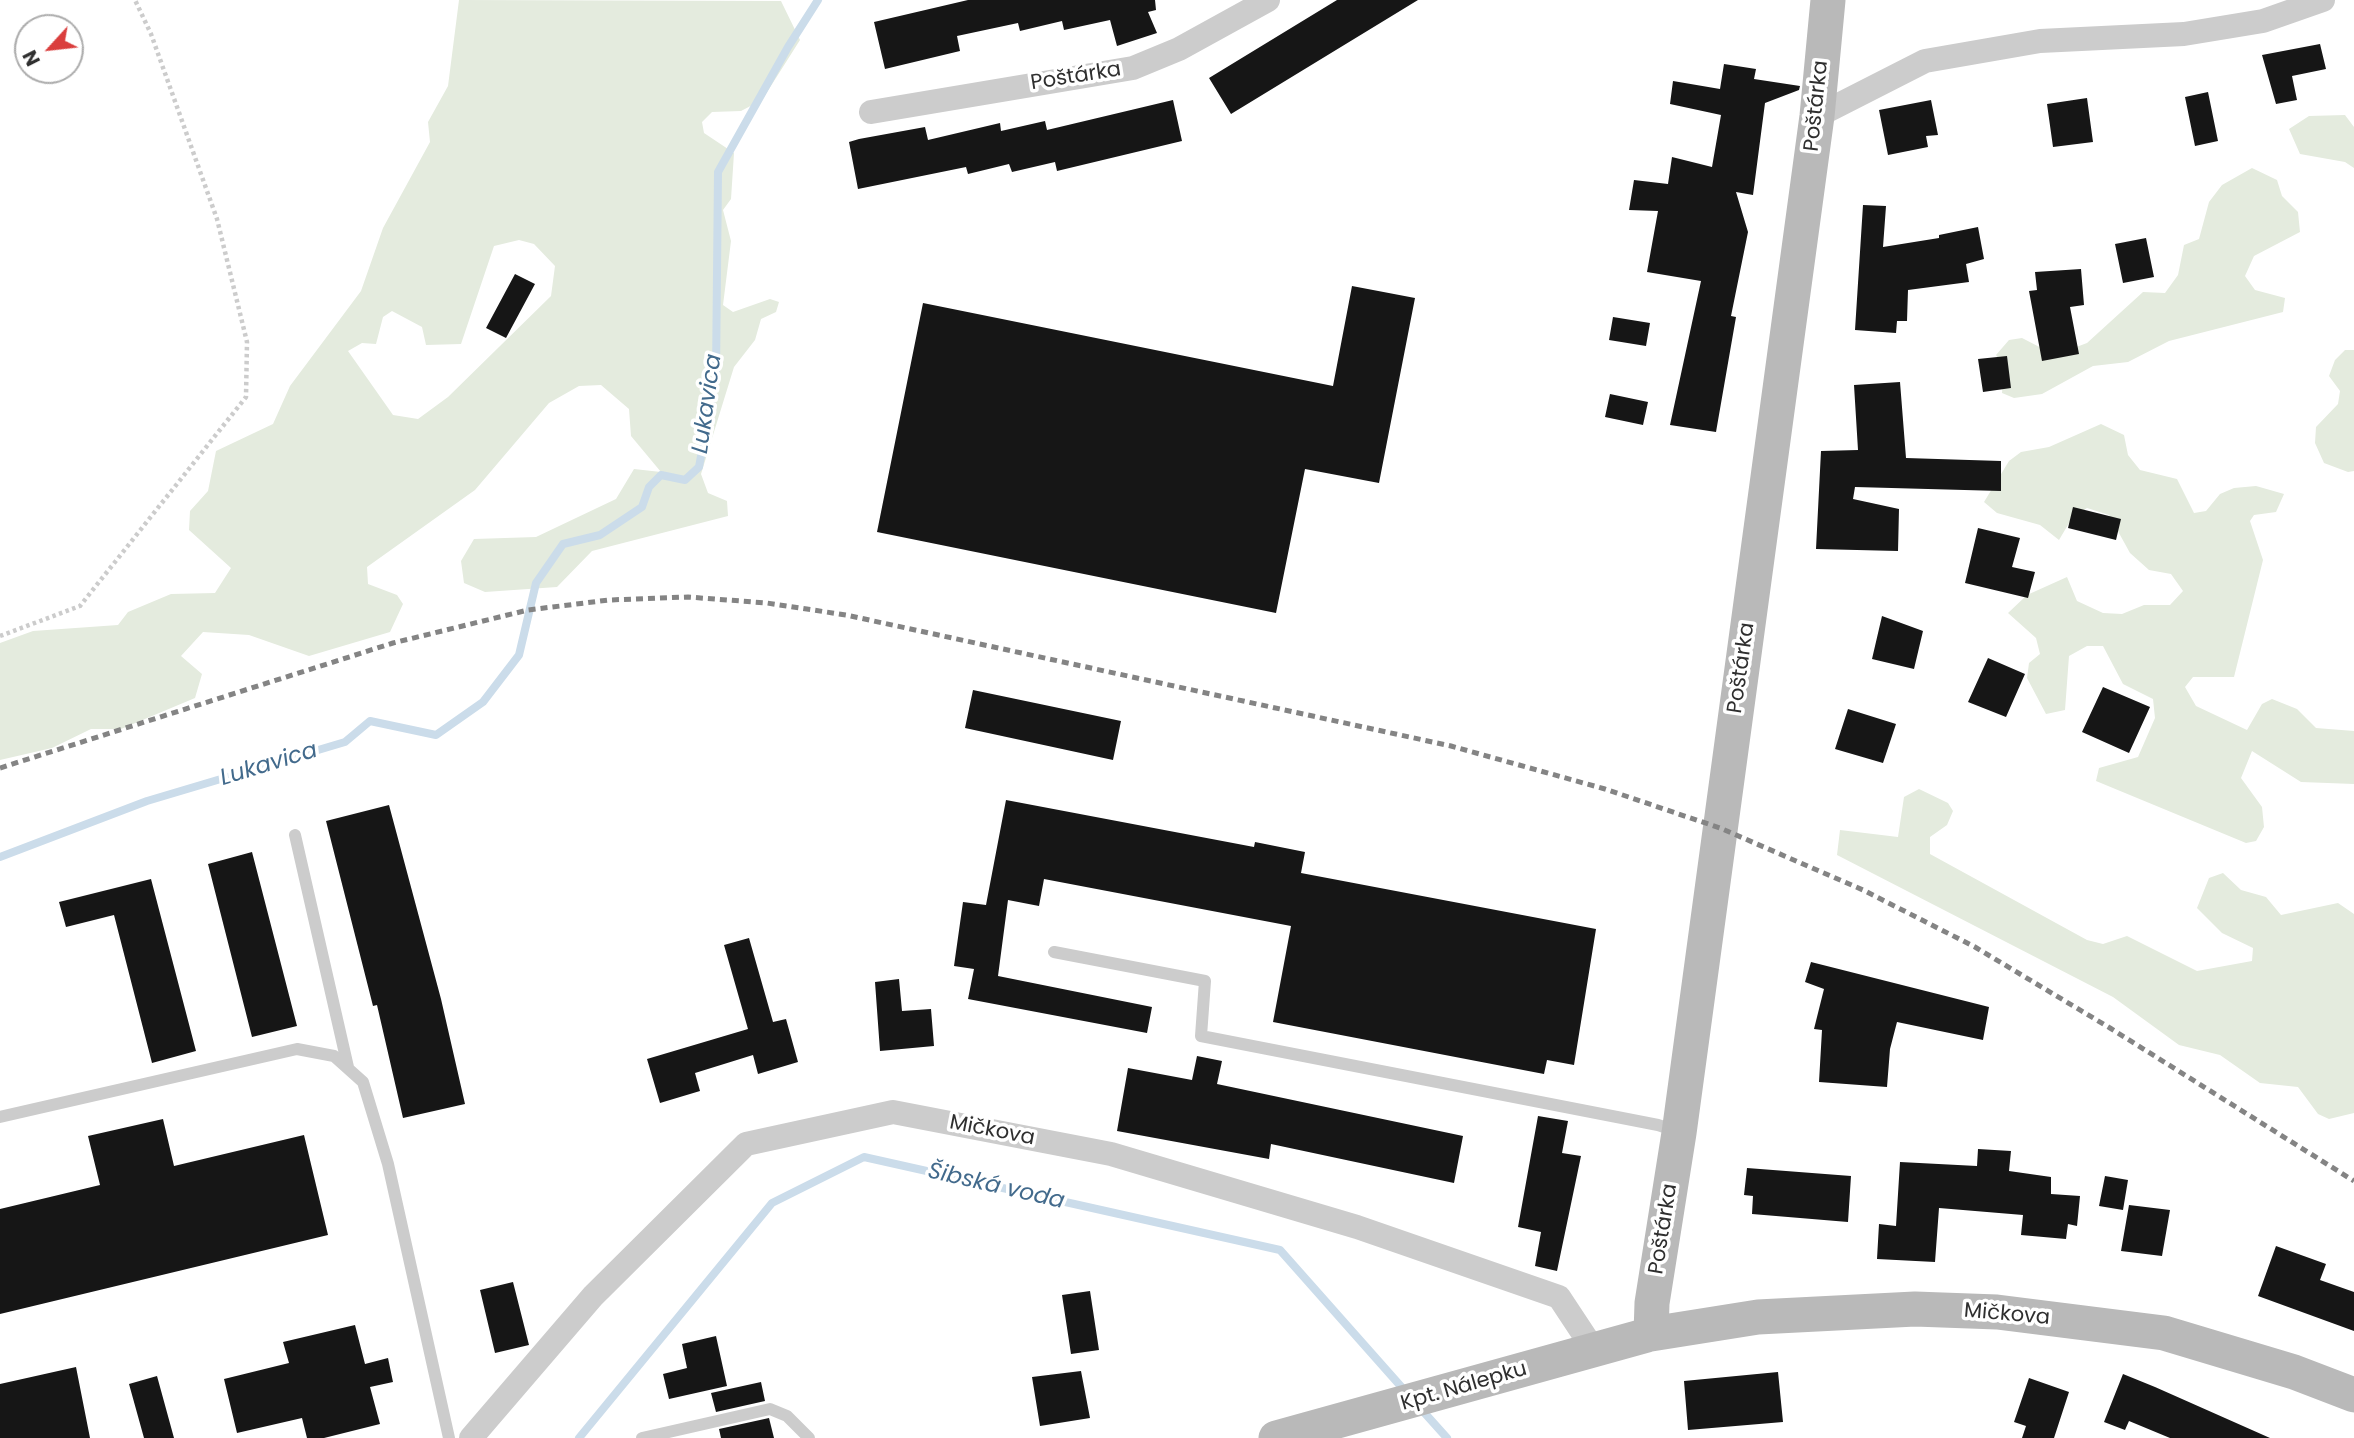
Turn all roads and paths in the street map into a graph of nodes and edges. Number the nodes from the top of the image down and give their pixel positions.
1 (135, 0) edge
2 (1268, 0) edge
3 (1828, 0) edge
4 (2323, 0) edge
5 (871, 112) dead end
6 (1817, 116) junction
7 (0, 636) edge
8 (295, 835) dead end
9 (1054, 952) dead end
10 (348, 1068) junction
11 (0, 1117) edge
12 (1679, 1133) junction
13 (1651, 1334) junction
14 (1594, 1350) junction
15 (2354, 1395) edge
16 (449, 1438) edge
17 (471, 1438) edge
18 (642, 1438) edge
19 (809, 1438) edge
20 (1276, 1438) edge

1 - 7 path
2 - 5 street, Poštárka
3 - 6 street, Poštárka
4 - 6 street
6 - 12 street, Poštárka
8 - 10 lane
9 - 12 lane
10 - 11 lane
10 - 16 lane
12 - 13 street, Poštárka
13 - 14 street, Kpt. Nálepku
13 - 15 street, Mičkova
14 - 17 street, Mičkova
14 - 20 street, Kpt. Nálepku
18 - 19 lane

